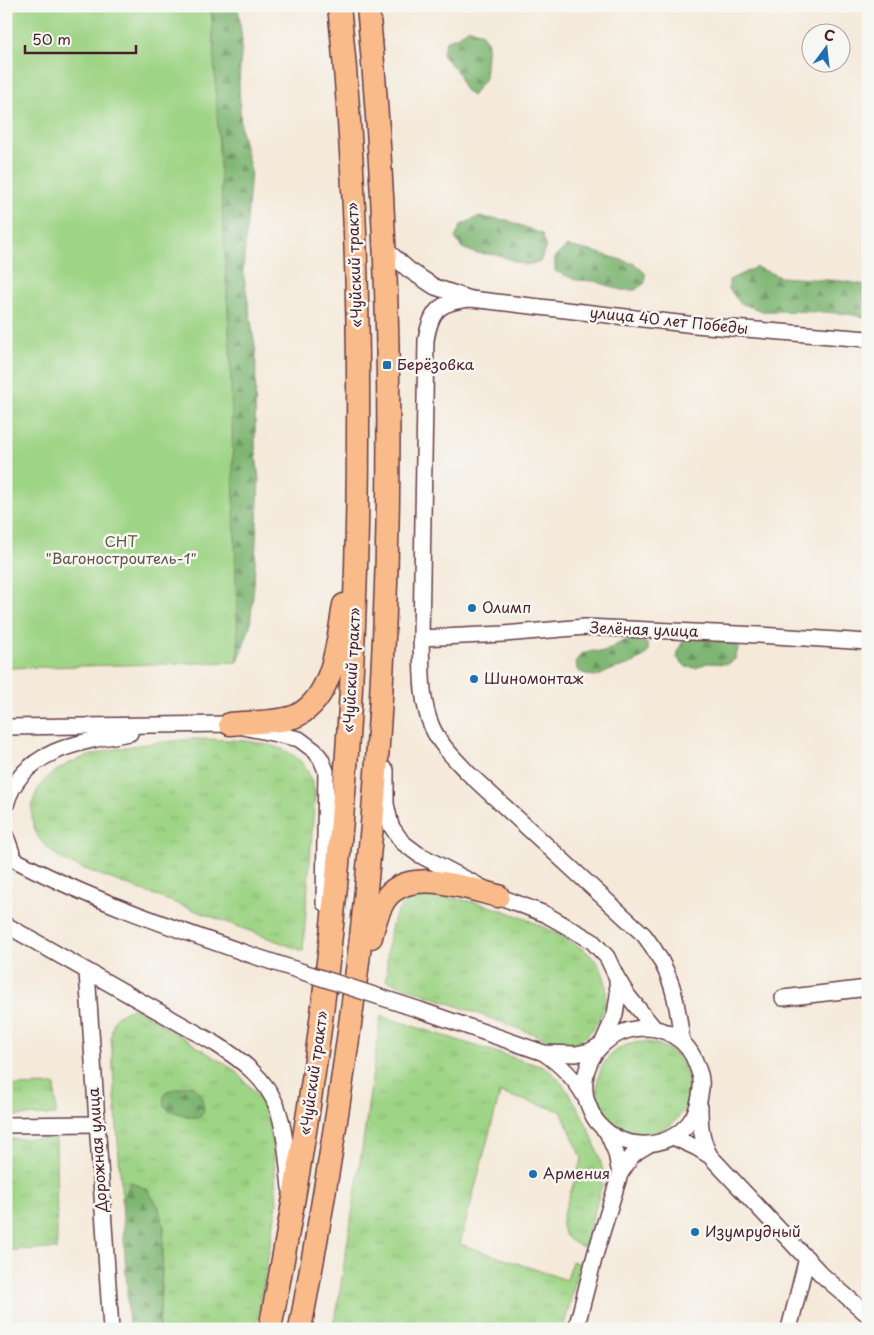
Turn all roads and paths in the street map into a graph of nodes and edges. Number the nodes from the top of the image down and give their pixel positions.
1 (339, 6) edge
2 (368, 6) edge
3 (384, 248) junction
4 (471, 299) junction
5 (868, 339) edge
6 (358, 528) junction
7 (421, 638) junction
8 (868, 642) edge
9 (382, 659) junction
10 (230, 724) junction
11 (176, 725) junction
12 (6, 727) edge
13 (6, 805) edge
14 (6, 836) edge
15 (10, 857) edge
16 (498, 896) junction
17 (6, 925) edge
18 (87, 972) junction
19 (617, 978) junction
20 (868, 988) edge
21 (783, 998) dead end
22 (322, 1012) junction
23 (351, 1016) junction
24 (654, 1028) junction
25 (682, 1042) junction
26 (602, 1044) junction
27 (544, 1053) junction
28 (586, 1098) junction
29 (700, 1102) junction
30 (97, 1124) junction
31 (6, 1125) edge
32 (606, 1132) junction
33 (673, 1137) junction
34 (648, 1145) junction
35 (710, 1156) junction
36 (620, 1174) junction
37 (293, 1212) junction
38 (807, 1258) junction
39 (868, 1315) edge
40 (111, 1329) edge
41 (270, 1329) edge
42 (300, 1329) edge
43 (576, 1329) edge
44 (789, 1329) edge

1 - 6 highway, «Чуйский тракт»
2 - 3 highway, «Чуйский тракт»
3 - 4 street
3 - 9 highway, «Чуйский тракт»
4 - 5 street, улица 40 лет Победы
4 - 7 street
6 - 10 highway
6 - 22 highway, «Чуйский тракт»
7 - 8 street, Зелёная улица
7 - 25 street
9 - 16 street
9 - 23 highway, «Чуйский тракт»
10 - 11 street
10 - 22 street
11 - 12 street
11 - 13 street
14 - 15 street
15 - 27 street, bridge
16 - 19 street
16 - 23 highway
17 - 18 street
18 - 30 street, Дорожная улица
18 - 37 street
19 - 24 street
19 - 26 street
20 - 21 street
22 - 37 highway, «Чуйский тракт»
23 - 42 highway, «Чуйский тракт»
24 - 25 street
24 - 26 street
25 - 29 street
26 - 27 street
26 - 28 street
27 - 28 street
28 - 32 street
29 - 33 street
29 - 35 street
30 - 31 street
30 - 40 street, Дорожная улица
32 - 34 street
32 - 36 street
33 - 34 street
33 - 35 street
34 - 36 street
35 - 38 street
36 - 43 street
37 - 41 highway, «Чуйский тракт»
38 - 39 street
38 - 44 street

